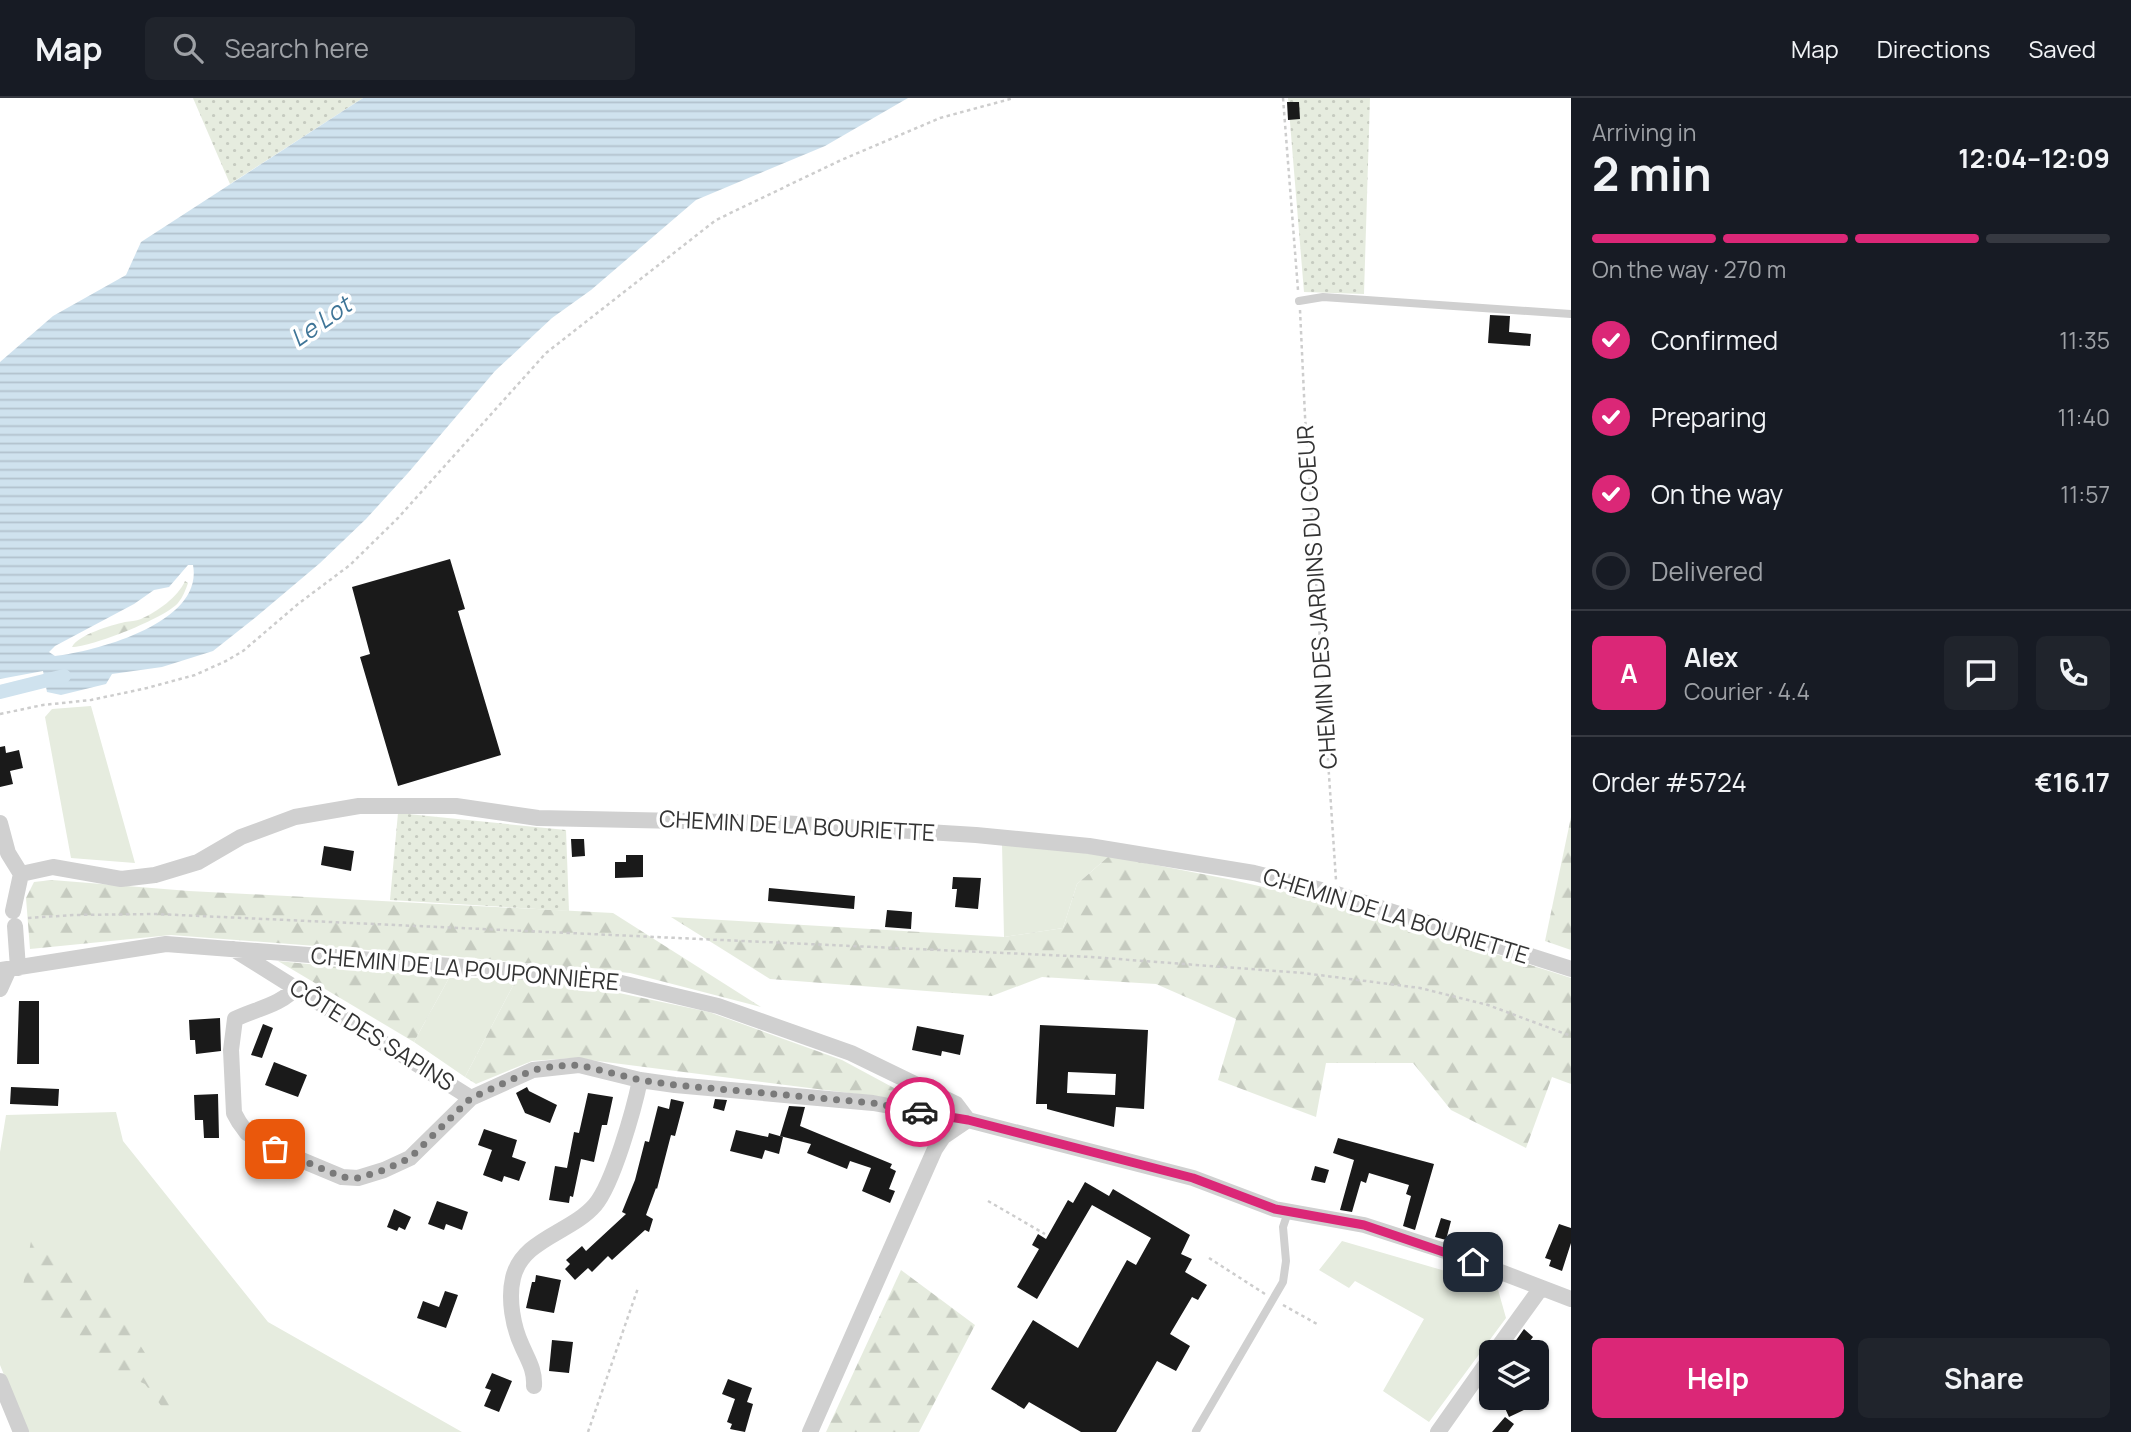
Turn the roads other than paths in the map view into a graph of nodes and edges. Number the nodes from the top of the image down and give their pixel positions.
1 (1299, 301) road end
2 (1571, 314) edge
3 (0, 823) edge
4 (21, 874) junction
5 (233, 949) junction
6 (9, 969) edge
7 (1571, 969) edge
8 (296, 987) junction
9 (0, 989) edge
10 (640, 1080) junction
11 (471, 1098) junction
12 (968, 1120) junction
13 (1288, 1212) junction
14 (1541, 1288) junction
15 (1571, 1299) edge
16 (1503, 1340) edge
17 (1479, 1374) edge
18 (0, 1381) edge
19 (534, 1386) dead end
20 (21, 1432) edge
21 (810, 1432) edge
22 (1196, 1432) edge
23 (1438, 1432) edge

1 - 2 lane
3 - 4 street
4 - 6 street
4 - 7 street, CHEMIN DE LA BOURIETTE
5 - 6 street, CHEMIN DE LA POUPONNIÈRE
5 - 8 street, CÔTE DES SAPINS
5 - 12 street, CHEMIN DE LA POUPONNIÈRE
6 - 9 street
8 - 11 street, CÔTE DES SAPINS
8 - 11 street
10 - 11 street, CÔTE DES SAPINS
10 - 12 street, CÔTE DES SAPINS
10 - 19 street
12 - 13 street, CHEMIN DE LA POUPONNIÈRE
12 - 21 street
13 - 14 street, CHEMIN DE LA POUPONNIÈRE
13 - 22 lane
14 - 15 street, CHEMIN DE LA POUPONNIÈRE
14 - 16 street
17 - 23 street
18 - 20 street

